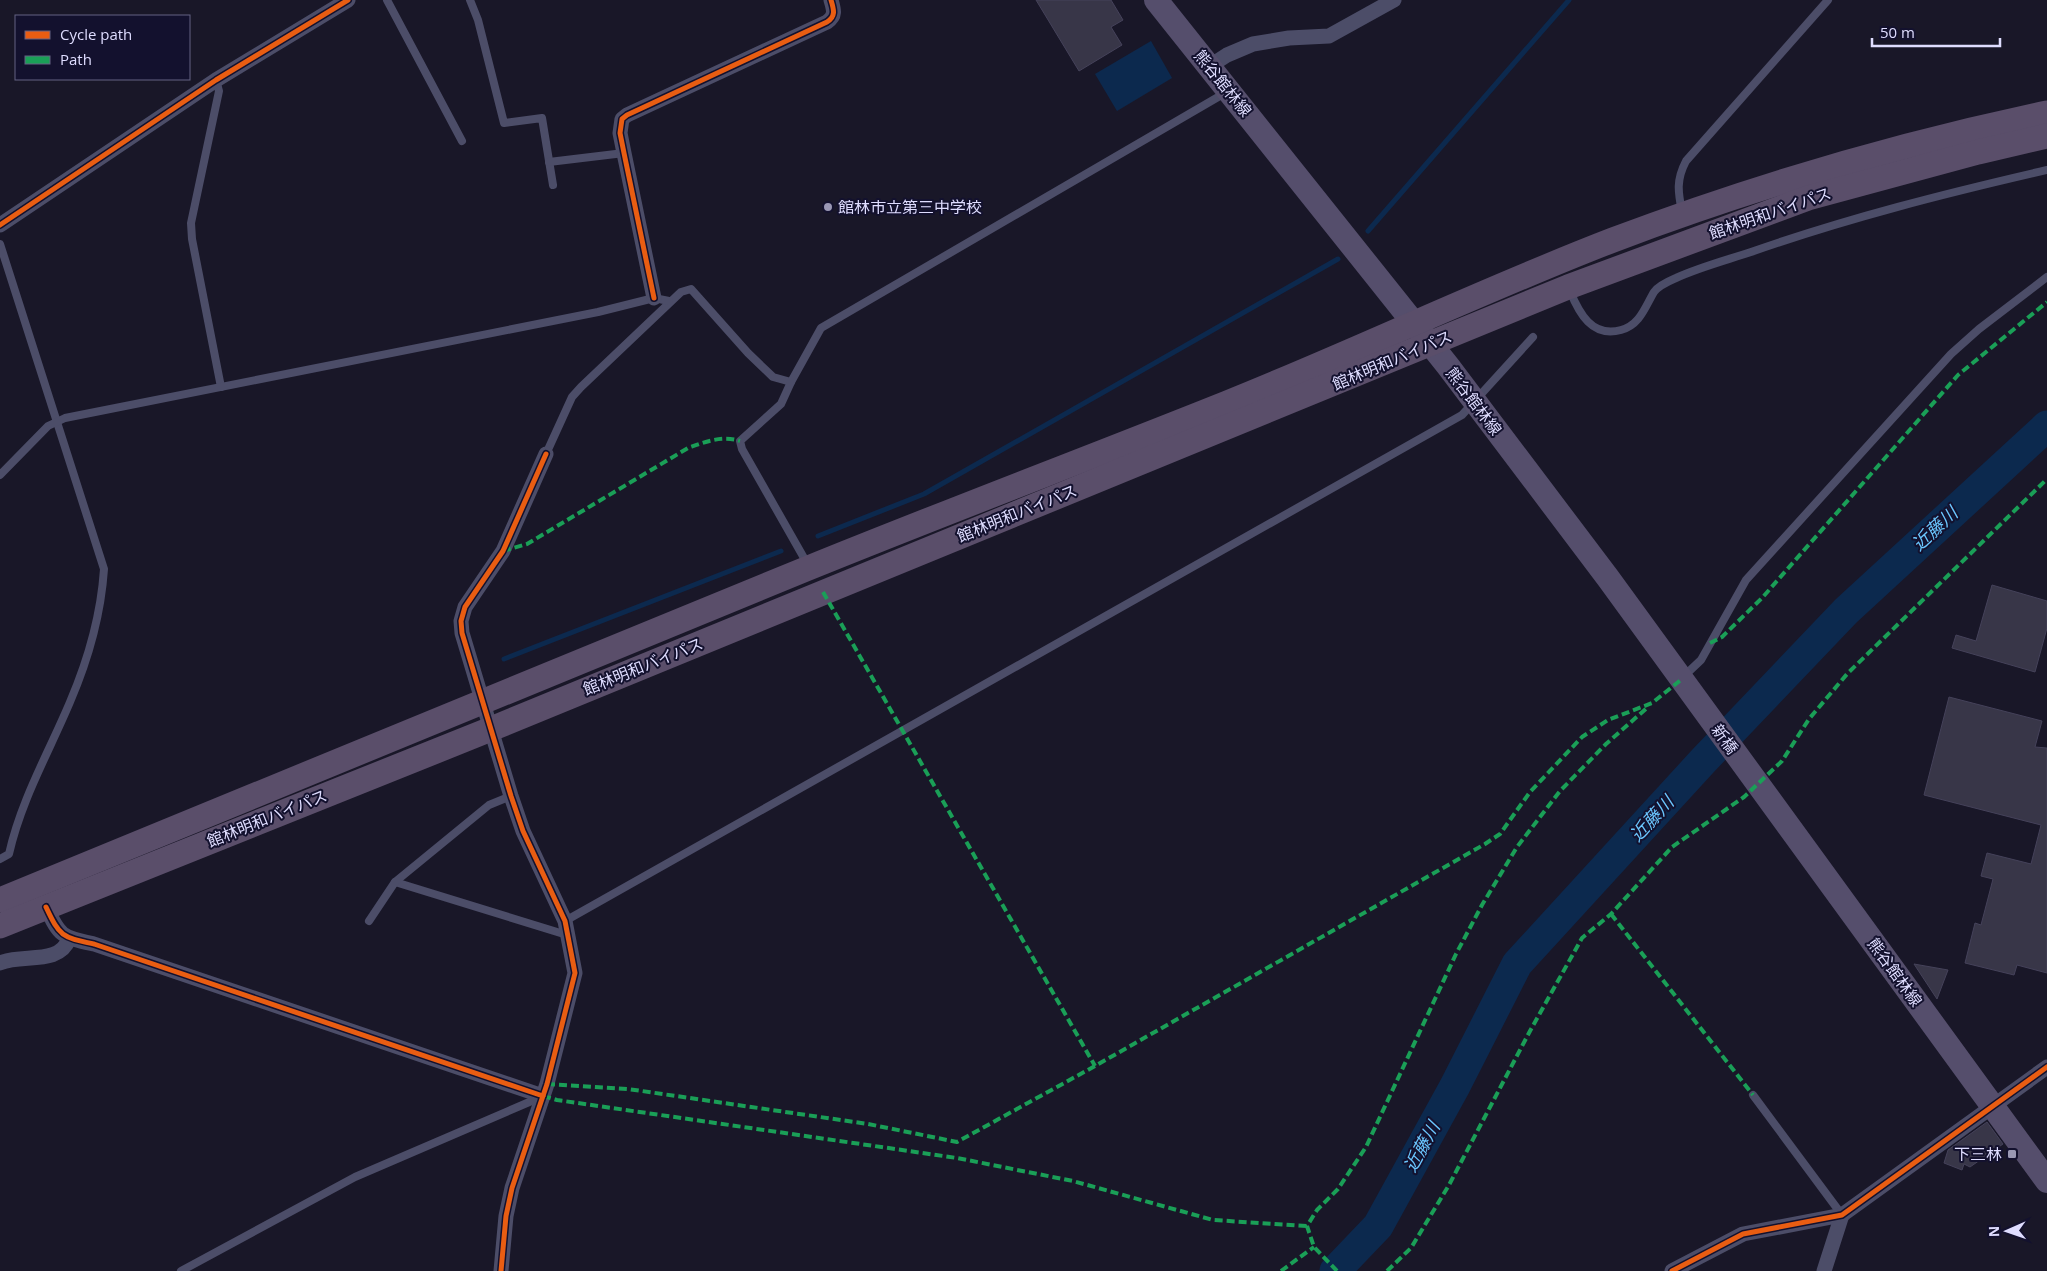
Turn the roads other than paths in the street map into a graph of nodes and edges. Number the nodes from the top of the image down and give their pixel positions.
1 (348, 0) edge
2 (387, 0) edge
3 (470, 0) edge
4 (831, 0) edge
5 (1156, 0) edge
6 (1394, 0) edge
7 (1828, 0) edge
8 (1210, 66) junction
9 (216, 80) junction
10 (1229, 90) junction
11 (2047, 113) edge
12 (2047, 136) edge
13 (462, 141) dead end
14 (624, 153) junction
15 (549, 162) junction
16 (2047, 170) edge
17 (553, 185) dead end
18 (1683, 215) junction
19 (0, 225) edge
20 (0, 244) edge
21 (2047, 277) edge
22 (1568, 287) junction
23 (662, 300) junction
24 (1413, 323) junction
25 (1533, 337) dead end
26 (1430, 344) junction
27 (791, 382) junction
28 (221, 387) junction
29 (1475, 402) junction
30 (56, 421) junction
31 (546, 454) joint
32 (0, 475) edge
33 (810, 568) junction
34 (1682, 679) junction
35 (484, 702) junction
36 (1708, 716) joint
37 (491, 729) junction
38 (1743, 763) joint
39 (511, 796) junction
40 (0, 859) edge
41 (395, 882) junction
42 (0, 900) edge
43 (46, 907) junction
44 (369, 921) dead end
45 (0, 926) edge
46 (567, 928) junction
47 (68, 939) junction
48 (0, 963) edge
49 (2047, 1067) edge
50 (1753, 1095) dead end
51 (543, 1096) junction
52 (1992, 1105) junction
53 (2047, 1181) edge
54 (1842, 1215) junction
55 (1829, 1270) edge
56 (181, 1271) edge
57 (501, 1271) edge
58 (1672, 1271) edge

1 - 9 street
2 - 13 lane
3 - 15 lane
4 - 14 street
5 - 8 main road, 熊谷館林線
6 - 8 street
7 - 18 lane
8 - 10 main road, 熊谷館林線
9 - 19 street
9 - 28 lane
10 - 24 main road, 熊谷館林線
10 - 27 lane
11 - 18 highway, 館林明和バイパス
12 - 22 highway, 館林明和バイパス
14 - 15 lane
14 - 23 street
15 - 17 lane
16 - 22 lane
18 - 24 highway, 館林明和バイパス
20 - 30 lane
21 - 34 lane
22 - 26 highway, 館林明和バイパス
23 - 27 lane
23 - 28 lane
23 - 31 lane
24 - 26 main road, 熊谷館林線
24 - 33 highway, 館林明和バイパス
25 - 29 lane
26 - 29 main road, 熊谷館林線
26 - 37 highway, 館林明和バイパス
27 - 33 lane
28 - 30 lane
29 - 34 main road, 熊谷館林線
29 - 46 lane
30 - 32 lane
30 - 40 lane
31 - 35 street
33 - 35 highway, 館林明和バイパス
34 - 36 main road, 熊谷館林線
35 - 37 street
35 - 42 highway, 館林明和バイパス
36 - 38 main road, 新橋
37 - 39 street
37 - 43 highway, 館林明和バイパス
38 - 52 main road, 熊谷館林線
39 - 41 lane
39 - 46 street
41 - 44 lane
41 - 46 lane
43 - 45 highway, 館林明和バイパス
43 - 47 street
46 - 51 street
47 - 48 street
47 - 51 street
49 - 52 street
50 - 54 lane
51 - 56 lane
51 - 57 street
52 - 53 main road, 熊谷館林線
52 - 54 street
54 - 55 street
54 - 58 street

